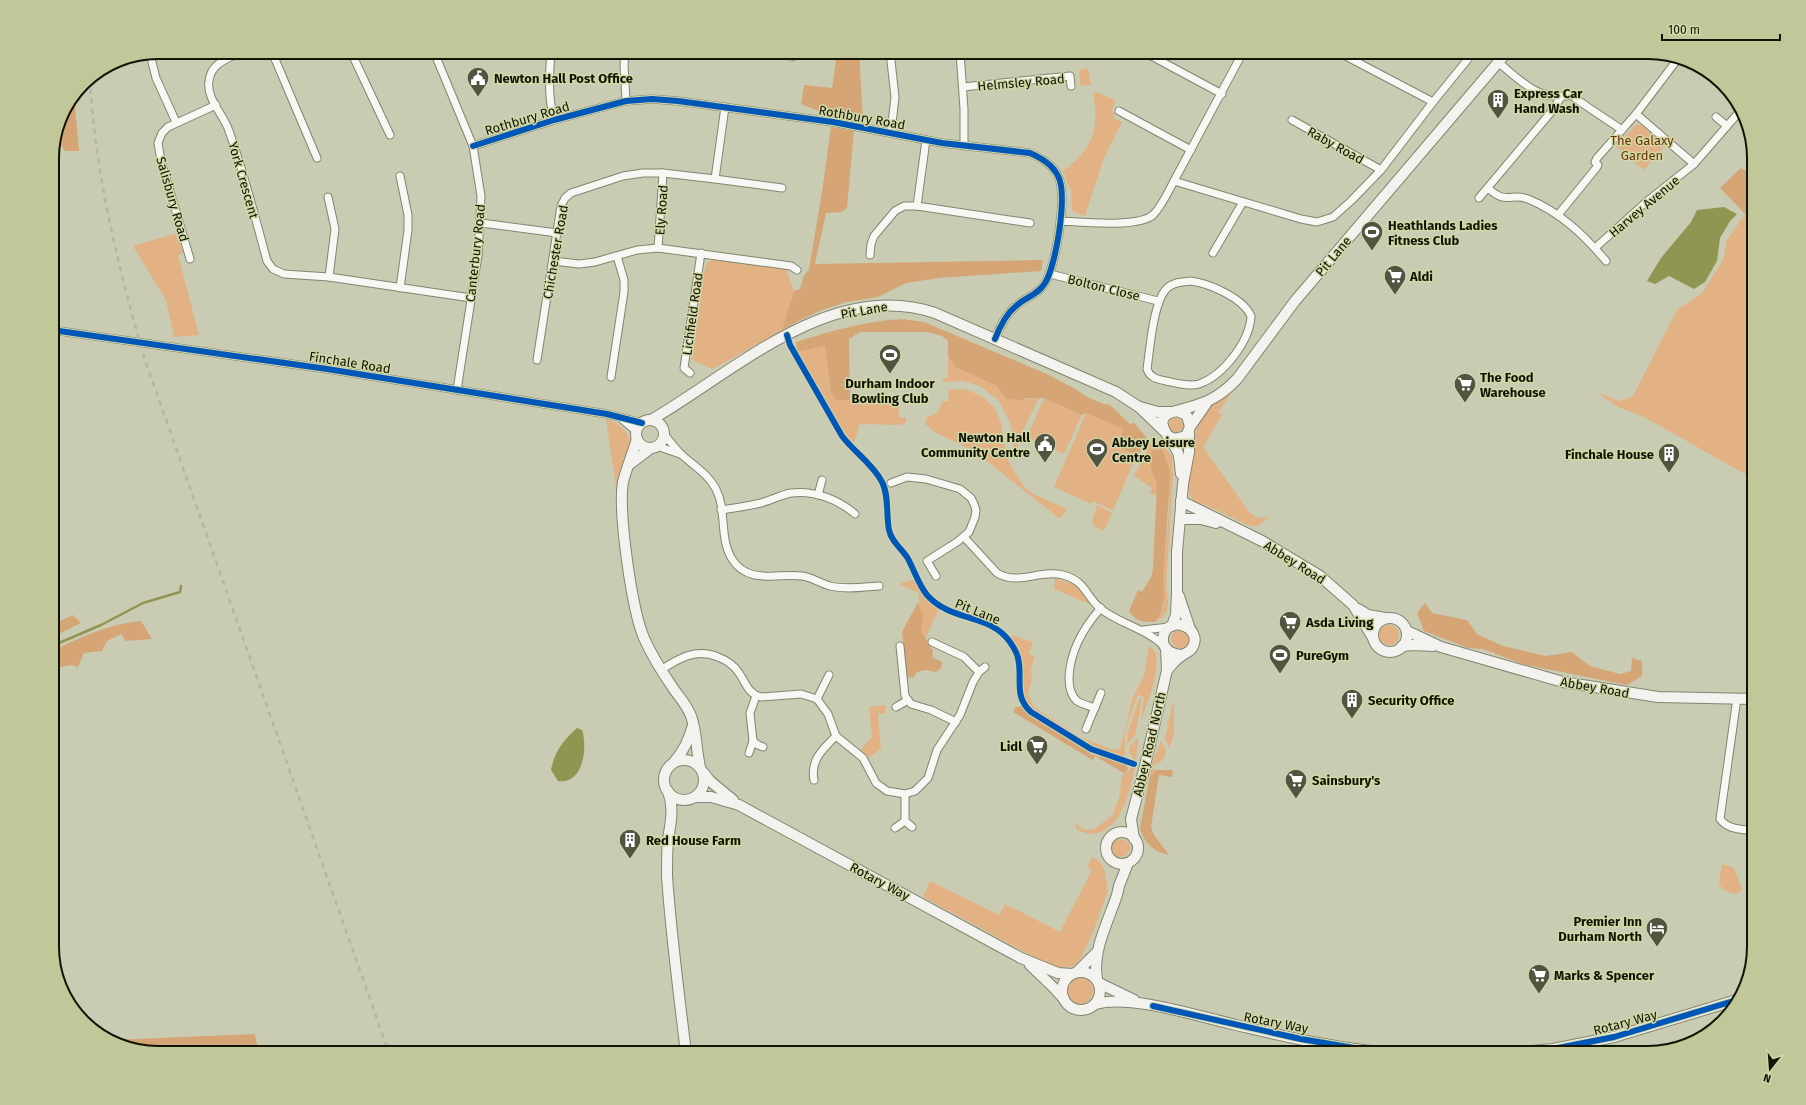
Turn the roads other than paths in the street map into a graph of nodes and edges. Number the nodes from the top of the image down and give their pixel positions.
1 (151, 59) edge
2 (226, 59) edge
3 (275, 59) edge
4 (354, 59) edge
5 (437, 59) edge
6 (550, 59) edge
7 (624, 59) edge
8 (891, 59) edge
9 (961, 59) edge
10 (1157, 59) edge
11 (1240, 59) edge
12 (1351, 59) edge
13 (1468, 59) edge
14 (1501, 59) edge
15 (1498, 62) junction
16 (1675, 62) edge
17 (1071, 86) dead end
18 (963, 87) junction
19 (1222, 94) junction
20 (1561, 97) junction
21 (626, 101) junction
22 (1433, 102) junction
23 (216, 105) junction
24 (725, 107) junction
25 (1119, 111) dead end
26 (1636, 114) junction
27 (1737, 115) edge
28 (1716, 117) dead end
29 (554, 120) junction
30 (1292, 120) dead end
31 (176, 122) junction
32 (1727, 126) junction
33 (1622, 130) junction
34 (892, 132) junction
35 (390, 135) dead end
36 (926, 140) junction
37 (473, 146) junction
38 (964, 146) junction
39 (1191, 150) junction
40 (317, 158) dead end
41 (1694, 164) junction
42 (1381, 170) junction
43 (664, 173) junction
44 (400, 176) dead end
45 (715, 178) junction
46 (1174, 181) junction
47 (782, 188) dead end
48 (1488, 188) junction
49 (328, 197) dead end
50 (1480, 198) dead end
51 (1243, 202) junction
52 (917, 206) junction
53 (1558, 215) junction
54 (1060, 221) junction
55 (1030, 223) dead end
56 (481, 224) junction
57 (557, 233) junction
58 (658, 248) junction
59 (1595, 248) junction
60 (701, 252) junction
61 (1213, 253) dead end
62 (870, 255) dead end
63 (617, 256) junction
64 (190, 259) dead end
65 (553, 260) junction
66 (1606, 261) dead end
67 (797, 270) dead end
68 (1050, 274) junction
69 (329, 277) junction
70 (400, 288) junction
71 (471, 298) junction
72 (1158, 301) junction
73 (59, 331) edge
74 (995, 339) junction
75 (537, 360) dead end
76 (690, 373) dead end
77 (611, 377) dead end
78 (457, 390) junction
79 (1206, 404) junction
80 (676, 405) junction
81 (1139, 407) junction
82 (1174, 412) junction
83 (621, 419) junction
84 (647, 422) junction
85 (1190, 430) junction
86 (664, 432) junction
87 (1165, 433) junction
88 (637, 435) junction
89 (654, 447) junction
90 (680, 454) junction
91 (630, 464) junction
92 (894, 479) dead end
93 (822, 480) dead end
94 (1183, 484) junction
95 (818, 495) junction
96 (1181, 502) junction
97 (721, 510) junction
98 (855, 514) dead end
99 (1180, 519) junction
100 (1232, 527) junction
101 (964, 537) junction
102 (936, 576) dead end
103 (879, 586) dead end
104 (1177, 592) junction
105 (1353, 605) junction
106 (1101, 608) junction
107 (1385, 618) junction
108 (1171, 626) junction
109 (1190, 628) junction
110 (1143, 630) junction
111 (1406, 631) junction
112 (1373, 638) junction
113 (932, 642) dead end
114 (900, 646) dead end
115 (1402, 646) junction
116 (1165, 647) junction
117 (1441, 647) junction
118 (1181, 655) junction
119 (986, 667) dead end
120 (661, 670) junction
121 (1167, 670) junction
122 (980, 672) junction
123 (829, 676) dead end
124 (1101, 693) dead end
125 (756, 696) junction
126 (1737, 698) junction
127 (817, 699) junction
128 (1747, 699) edge
129 (908, 700) junction
130 (896, 707) dead end
131 (1095, 708) junction
132 (956, 722) junction
133 (693, 724) junction
134 (1086, 729) dead end
135 (836, 736) junction
136 (753, 741) junction
137 (763, 746) dead end
138 (750, 753) dead end
139 (673, 763) junction
140 (701, 769) junction
141 (814, 780) dead end
142 (668, 791) junction
143 (905, 794) junction
144 (693, 798) junction
145 (739, 805) junction
146 (1131, 819) junction
147 (672, 820) junction
148 (905, 821) junction
149 (912, 827) dead end
150 (896, 828) dead end
151 (1747, 830) edge
152 (1116, 834) junction
153 (1134, 839) junction
154 (1111, 860) junction
155 (1128, 863) junction
156 (1118, 886) junction
157 (1098, 950) junction
158 (1021, 958) junction
159 (1075, 973) junction
160 (1098, 981) junction
161 (1064, 1000) junction
162 (1731, 1002) edge
163 (1096, 1004) junction
164 (1143, 1004) junction
165 (685, 1046) edge
166 (1342, 1046) edge
167 (1568, 1046) edge

1 - 31 street
2 - 23 street, York Crescent
3 - 40 street
4 - 35 street
5 - 37 street, Canterbury Road
6 - 29 street
7 - 21 street
8 - 34 street
9 - 18 street
10 - 19 street
11 - 19 street
12 - 22 street
13 - 22 street, Raby Road
14 - 15 street, Pit Lane
15 - 20 street
15 - 79 street, Pit Lane
16 - 26 street
17 - 18 street, Helmsley Road
18 - 38 street
19 - 39 street
20 - 33 street
20 - 48 street
21 - 24 street, Rothbury Road
21 - 29 street, Rothbury Road
22 - 42 street, Raby Road
23 - 31 street, Salisbury Road
23 - 69 street, York Crescent
24 - 34 street, Rothbury Road
24 - 45 street
25 - 39 street
26 - 33 street
26 - 41 street
27 - 32 street, Harvey Avenue
28 - 32 street
29 - 37 street, Rothbury Road
30 - 42 street, Raby Road
31 - 64 street, Salisbury Road
32 - 41 street, Harvey Avenue
33 - 53 street
34 - 36 street, Rothbury Road
36 - 38 street, Rothbury Road
36 - 52 street
37 - 56 street, Canterbury Road
38 - 54 street, Rothbury Road
39 - 46 street
41 - 59 street, Harvey Avenue
42 - 51 street, Raby Road
43 - 45 street, Chichester Road
43 - 57 street, Chichester Road
43 - 58 street, Ely Road
44 - 70 street
45 - 47 street, Chichester Road
46 - 51 street, Raby Road
46 - 54 street
48 - 50 street
48 - 53 street
49 - 69 street
51 - 61 street
52 - 55 street
52 - 62 street
53 - 59 street
54 - 68 street, Rothbury Road
56 - 57 street
56 - 71 street, Canterbury Road
57 - 65 street, Chichester Road
58 - 60 street
58 - 63 street
59 - 66 street
60 - 67 street
60 - 76 street, Lichfield Road
63 - 65 street
63 - 77 street
65 - 75 street, Chichester Road
68 - 72 street, Bolton Close
68 - 74 street, Rothbury Road
69 - 70 street, York Crescent
70 - 71 street, York Crescent
71 - 78 street, Canterbury Road
72 - 72 street, Bolton Close
73 - 78 street, Finchale Road
74 - 80 street, Pit Lane
74 - 81 street, Pit Lane
78 - 83 street, Finchale Road
79 - 82 street, Pit Lane
79 - 85 street, Pit Lane
80 - 84 street, Pit Lane
80 - 86 street
81 - 82 street, Pit Lane
81 - 87 street
82 - 85 street
82 - 87 street
83 - 84 street, Finchale Road
83 - 88 street, Finchale Road
84 - 86 street
84 - 88 street
85 - 87 street
85 - 94 street
86 - 89 street
86 - 90 street
87 - 94 street
88 - 89 street
88 - 91 street
89 - 90 street
89 - 91 street
90 - 97 street
91 - 120 street
92 - 101 street
93 - 95 street
94 - 96 street
95 - 97 street
95 - 98 street
96 - 99 street
96 - 100 street, Abbey Road
97 - 103 street
99 - 100 street, Abbey Road
99 - 104 street
100 - 105 street, Abbey Road
101 - 102 street
101 - 106 street
104 - 108 street
104 - 109 street
105 - 107 street, Abbey Road
105 - 112 street, Abbey Road
106 - 110 street
106 - 131 street
107 - 111 street
107 - 112 street
108 - 109 street
108 - 110 street
108 - 116 street
109 - 118 street
110 - 116 street
111 - 115 street
111 - 117 street
112 - 115 street
113 - 122 street
114 - 129 street
115 - 117 street
116 - 118 street
116 - 121 street, Abbey Road North
117 - 126 street, Abbey Road
118 - 121 street
119 - 122 street
120 - 125 street
120 - 133 street
121 - 146 street, Abbey Road North
122 - 132 street
123 - 127 street
124 - 131 street
125 - 127 street
125 - 136 street
126 - 128 street, Abbey Road
126 - 151 street
127 - 135 street
129 - 130 street
129 - 132 street
131 - 134 street
132 - 143 street
133 - 139 street
133 - 140 street
135 - 141 street
135 - 143 street
136 - 137 street
136 - 138 street
139 - 140 street
139 - 142 street
140 - 144 street
140 - 145 street, Rotary Way
142 - 144 street
142 - 147 street
143 - 148 street
144 - 145 street, Rotary Way
144 - 147 street
145 - 158 street, Rotary Way
146 - 152 street
146 - 153 street, Abbey Road North
147 - 165 street
148 - 149 street
148 - 150 street
152 - 153 street
152 - 154 street
153 - 155 street
154 - 155 street
154 - 156 street
155 - 156 street
156 - 157 street
157 - 159 street
157 - 160 street
158 - 159 street, Rotary Way
158 - 161 street, Rotary Way
159 - 160 street
159 - 161 street
160 - 163 street
160 - 164 street, Rotary Way
161 - 163 street
162 - 167 street, Rotary Way
163 - 164 street, Rotary Way
164 - 166 street, Rotary Way

